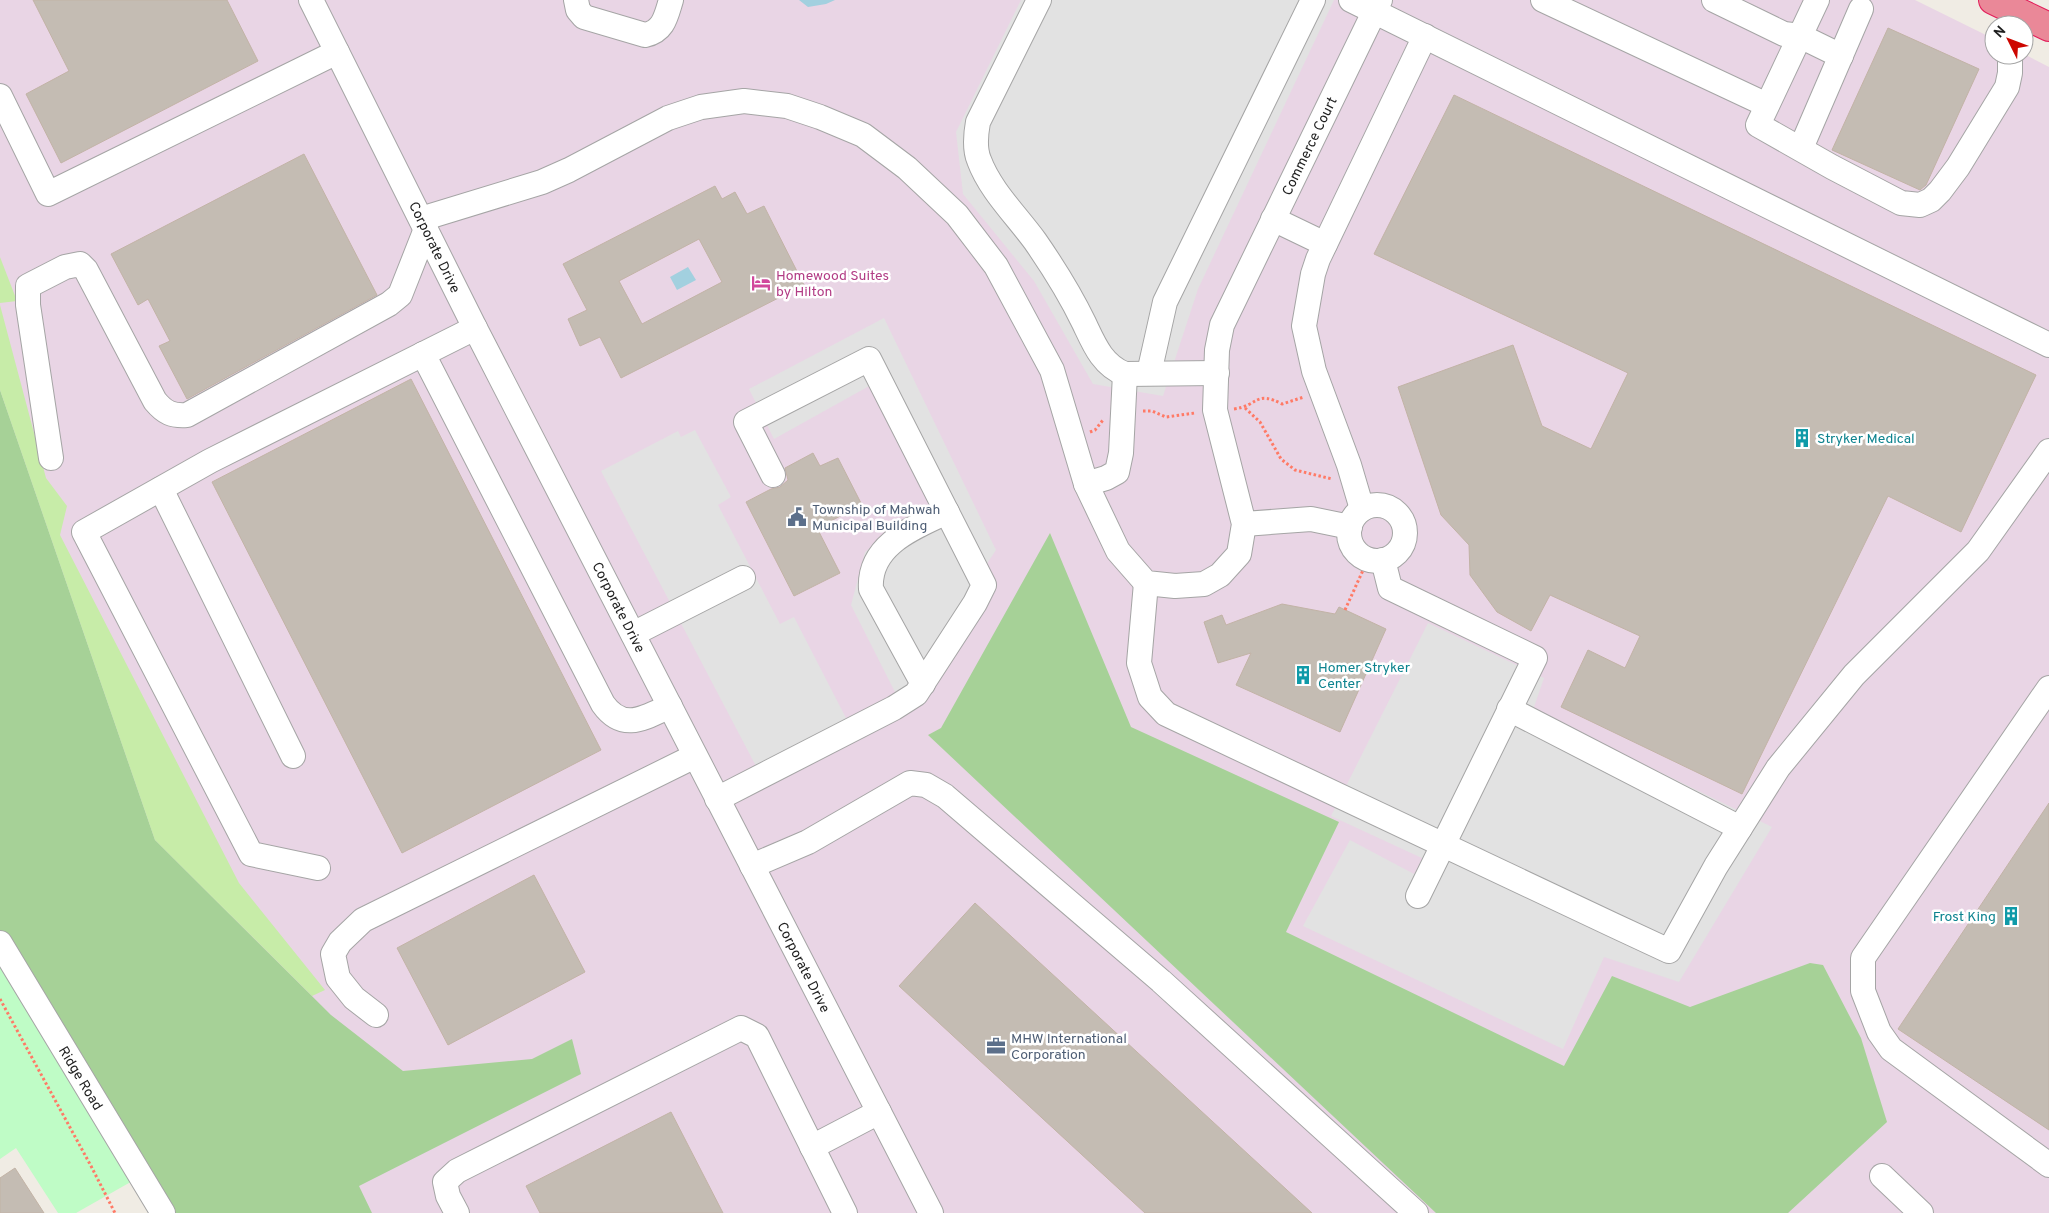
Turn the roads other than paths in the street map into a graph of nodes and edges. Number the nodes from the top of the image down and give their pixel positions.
1 (311, 0) edge
2 (576, 0) edge
3 (671, 0) edge
4 (1039, 0) edge
5 (1313, 0) edge
6 (1350, 0) edge
7 (1543, 0) edge
8 (1714, 0) edge
9 (1817, 0) edge
10 (1378, 6) edge
11 (1861, 9) dead end
12 (2000, 10) edge
13 (2049, 27) edge
14 (1426, 36) junction
15 (1800, 36) junction
16 (337, 52) junction
17 (1841, 56) junction
18 (2010, 65) edge
19 (0, 96) edge
20 (1767, 105) junction
21 (1801, 148) junction
22 (1273, 219) junction
23 (424, 224) junction
24 (1325, 244) junction
25 (475, 328) junction
26 (2049, 345) edge
27 (423, 354) junction
28 (1149, 373) junction
29 (1217, 373) junction
30 (1125, 374) junction
31 (2049, 451) edge
32 (50, 458) dead end
33 (773, 476) dead end
34 (1086, 484) junction
35 (161, 489) junction
36 (947, 512) junction
37 (1356, 518) junction
38 (1244, 524) junction
39 (1375, 559) junction
40 (743, 578) dead end
41 (1146, 583) junction
42 (633, 634) junction
43 (923, 684) junction
44 (2049, 688) edge
45 (670, 706) junction
46 (1509, 709) junction
47 (293, 756) dead end
48 (695, 756) junction
49 (717, 799) junction
50 (1740, 828) junction
51 (1441, 846) junction
52 (752, 866) junction
53 (318, 868) dead end
54 (1418, 896) dead end
55 (0, 943) edge
56 (376, 1015) dead end
57 (880, 1112) junction
58 (812, 1147) junction
59 (2049, 1165) edge
60 (1882, 1176) dead end
61 (163, 1213) edge
62 (457, 1213) edge
63 (846, 1213) edge
64 (931, 1213) edge
65 (1416, 1213) edge
66 (1921, 1213) edge

1 - 16 street, Corporate Drive
2 - 3 street
4 - 30 street
5 - 28 street
6 - 10 street
7 - 20 street
8 - 15 street
9 - 15 street
10 - 14 street
10 - 22 street, Commerce Court
11 - 17 street
12 - 13 highway
14 - 24 street
14 - 26 street
15 - 17 street
15 - 20 street
16 - 19 street
16 - 23 street, Corporate Drive
17 - 21 street
18 - 21 street
20 - 21 street
22 - 24 street
22 - 29 street, Commerce Court
23 - 25 street, Corporate Drive
23 - 32 street
23 - 34 street
24 - 37 street
25 - 27 street
25 - 42 street, Corporate Drive
27 - 35 street
27 - 45 street
28 - 29 street
28 - 30 street
29 - 38 street, Commerce Court
30 - 34 street
31 - 50 street
33 - 36 street
34 - 41 street
35 - 47 street
35 - 53 street
36 - 43 street
36 - 43 street
37 - 38 street
37 - 39 street
37 - 39 street
38 - 41 street
39 - 46 street
40 - 42 street
41 - 51 street
42 - 45 street, Corporate Drive
43 - 49 street
44 - 59 street
45 - 48 street, Corporate Drive
46 - 50 street
46 - 51 street
48 - 49 street, Corporate Drive
48 - 56 street
49 - 52 street, Corporate Drive
50 - 51 street
51 - 54 street
52 - 57 street, Corporate Drive
52 - 65 street
55 - 61 street, Ridge Road
57 - 58 street
57 - 64 street, Corporate Drive
58 - 62 street
58 - 63 street
60 - 66 street

